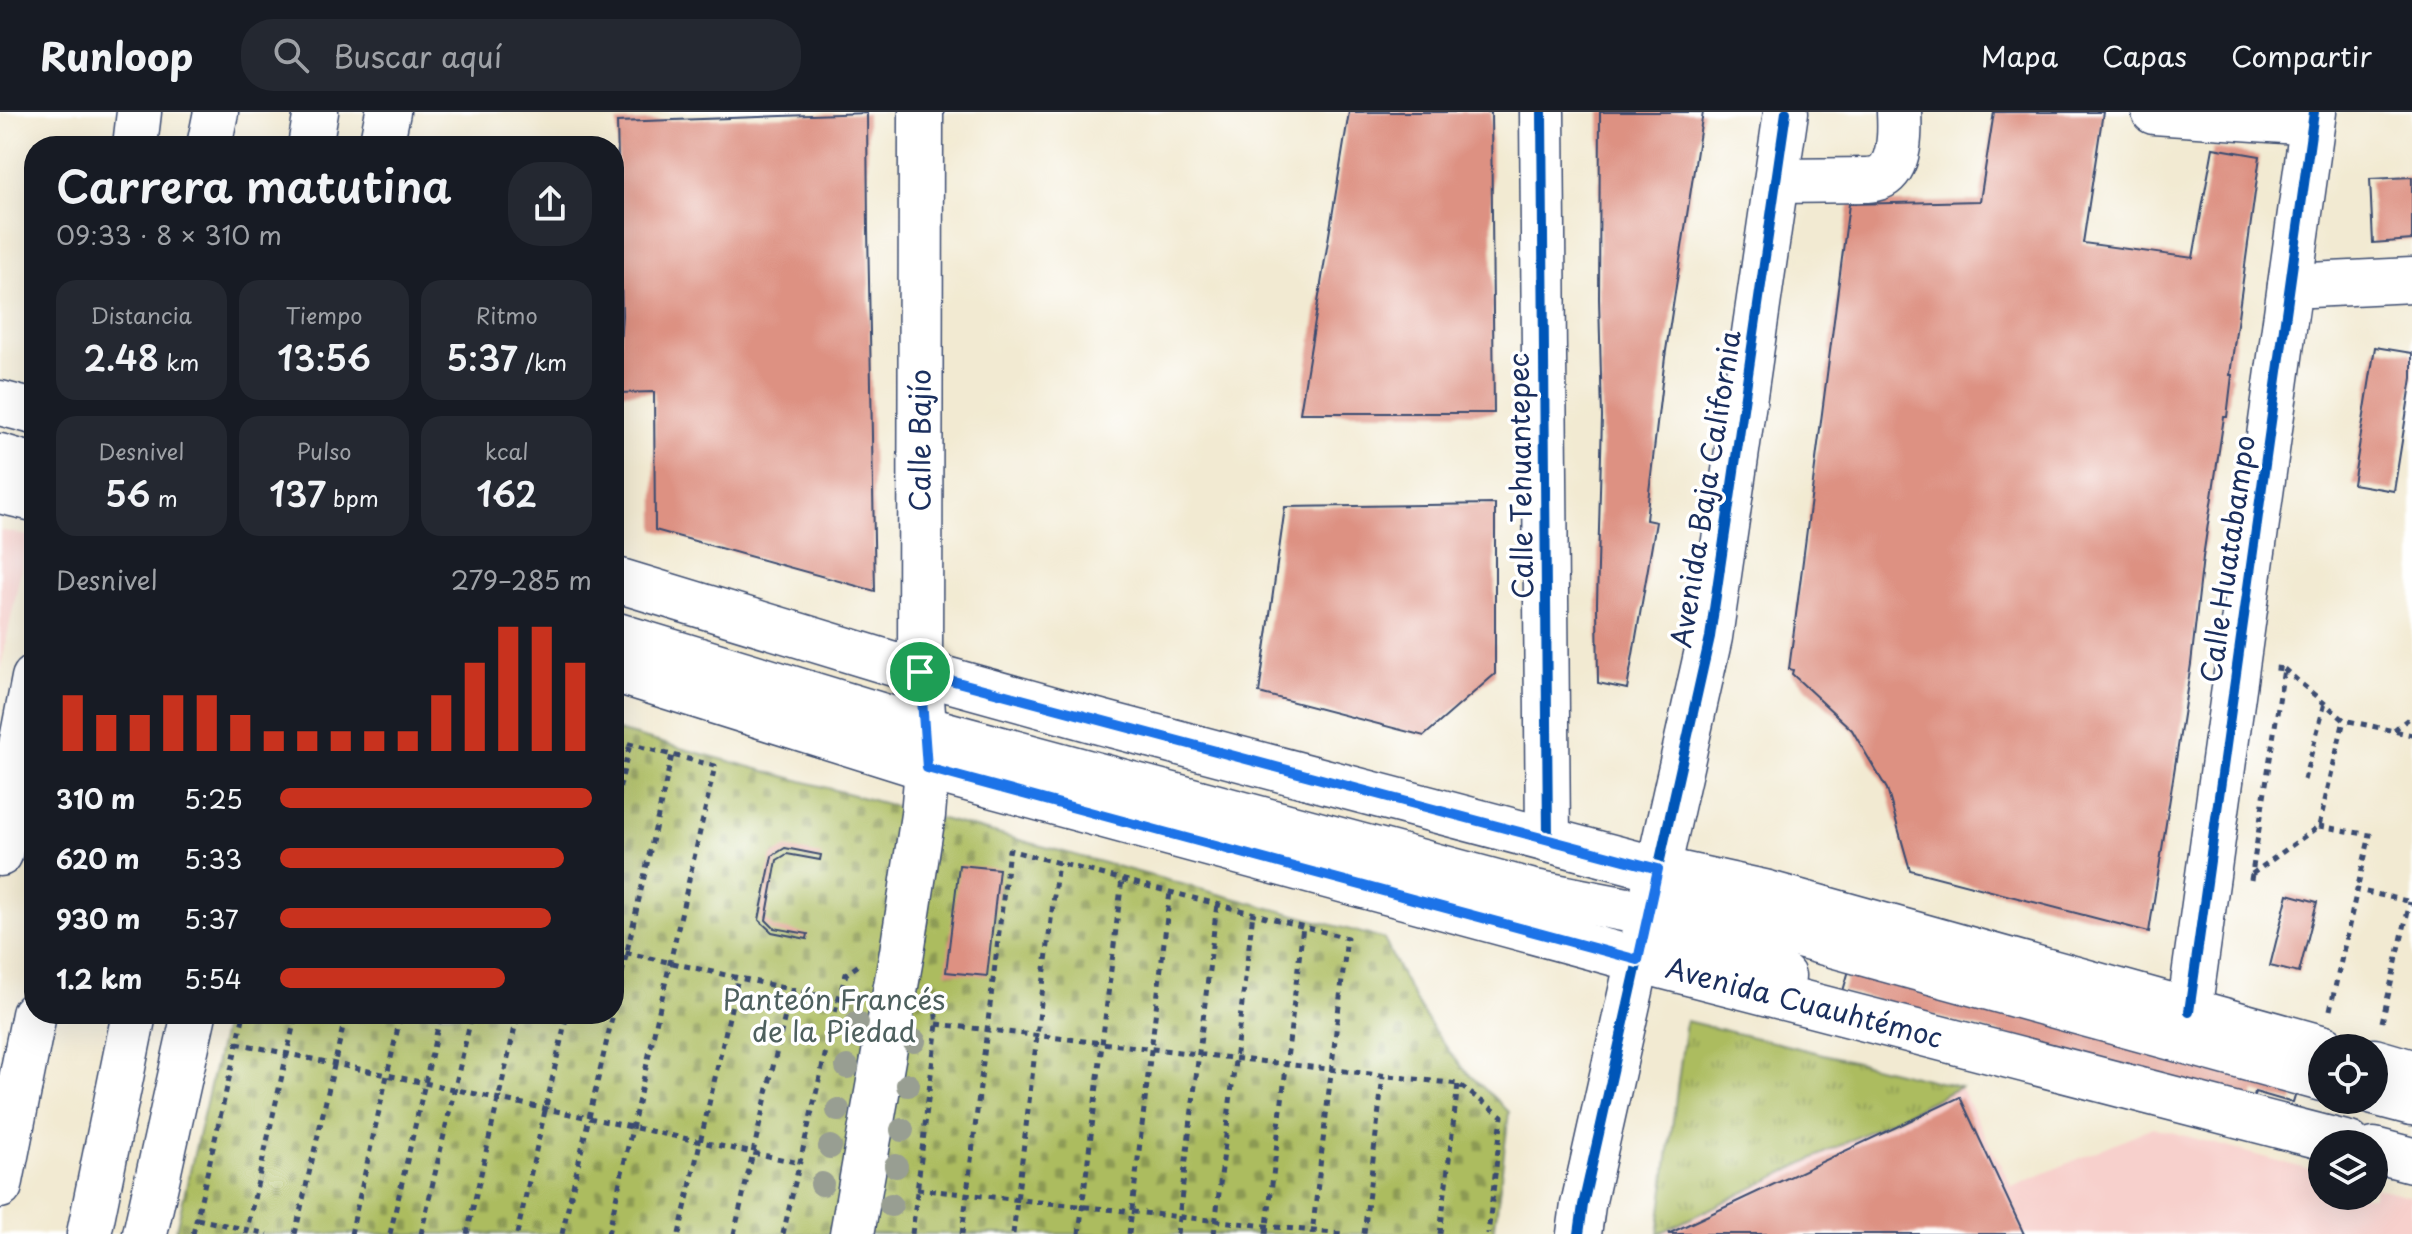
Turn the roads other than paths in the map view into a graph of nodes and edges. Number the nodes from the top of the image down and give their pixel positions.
1 (139, 112) edge
2 (186, 112) edge
3 (216, 112) edge
4 (316, 112) edge
5 (388, 112) edge
6 (921, 112) edge
7 (1542, 112) edge
8 (1786, 112) edge
9 (1899, 112) edge
10 (2154, 112) edge
11 (2313, 117) edge
12 (136, 136) edge
13 (185, 136) edge
14 (211, 136) edge
15 (312, 136) edge
16 (383, 136) edge
17 (1777, 181) junction
18 (2412, 280) edge
19 (2290, 286) junction
20 (0, 403) edge
21 (24, 409) edge
22 (0, 456) edge
23 (24, 463) edge
24 (0, 491) edge
25 (24, 497) edge
26 (624, 582) edge
27 (624, 638) edge
28 (920, 672) junction
29 (624, 673) edge
30 (24, 730) edge
31 (925, 748) junction
32 (1548, 840) junction
33 (0, 854) edge
34 (1658, 869) junction
35 (1648, 914) junction
36 (1638, 960) junction
37 (2189, 1012) junction
38 (32, 1024) edge
39 (132, 1024) edge
40 (192, 1024) edge
41 (2327, 1030) edge
42 (2388, 1053) edge
43 (2412, 1072) edge
44 (2308, 1075) edge
45 (2388, 1097) edge
46 (2412, 1103) edge
47 (2308, 1133) edge
48 (2412, 1142) edge
49 (2388, 1154) edge
50 (2412, 1160) edge
51 (0, 1186) edge
52 (89, 1234) edge
53 (145, 1234) edge
54 (852, 1234) edge
55 (1579, 1234) edge

1 - 12 main road
2 - 13 main road
3 - 14 main road
4 - 15 main road
5 - 16 main road
6 - 28 main road, Calle Bajío
7 - 32 main road, Calle Tehuantepec
8 - 17 main road, Avenida Baja California
9 - 17 main road
10 - 11 main road
11 - 19 main road, Calle Huatabampo
17 - 34 main road, Avenida Baja California
18 - 19 main road
19 - 37 main road, Calle Huatabampo
20 - 21 main road
22 - 23 main road
24 - 25 main road
26 - 28 main road
27 - 31 main road
28 - 31 main road, Calle Bajío
28 - 32 main road
29 - 31 main road, Avenida Cuauhtémoc
30 - 33 main road
31 - 35 main road
31 - 36 main road, Avenida Cuauhtémoc
31 - 54 main road, Calle Bajío
32 - 34 main road
34 - 35 main road, Avenida Baja California
34 - 37 main road
35 - 36 main road, Avenida Baja California
35 - 44 main road
35 - 48 main road
36 - 47 main road, Avenida Cuauhtémoc
36 - 55 main road, Avenida Baja California
37 - 41 main road
38 - 51 main road
39 - 52 main road
40 - 53 main road
42 - 43 main road
45 - 46 main road
49 - 50 main road

